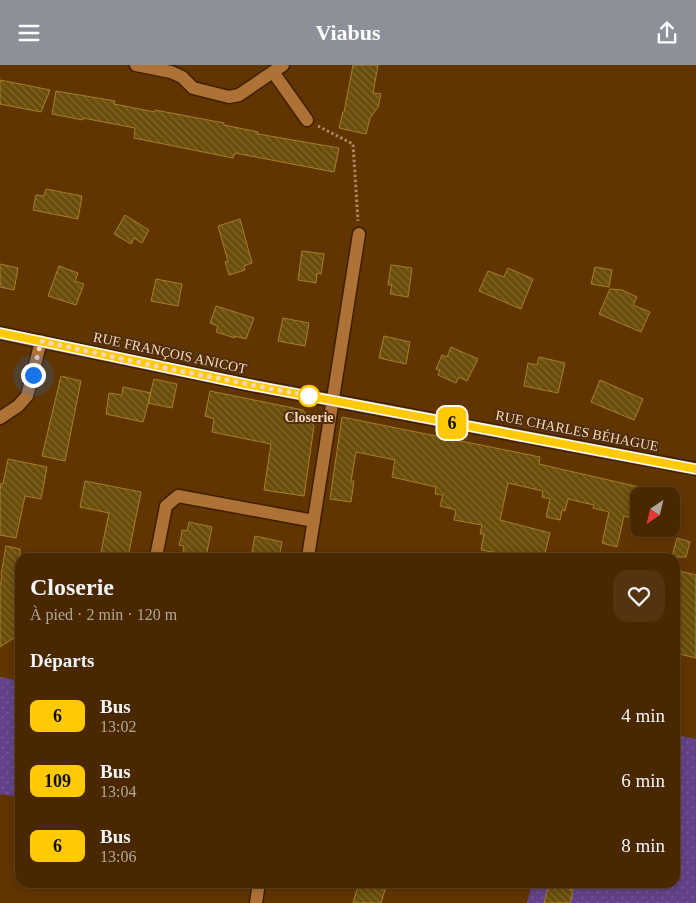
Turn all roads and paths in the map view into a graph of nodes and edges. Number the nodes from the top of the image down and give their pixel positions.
1 (136, 65) edge
2 (278, 69) edge
3 (307, 120) joint
4 (359, 234) joint
5 (0, 333) edge
6 (41, 341) junction
7 (334, 401) junction
8 (0, 418) edge
9 (696, 469) edge
10 (314, 521) junction
11 (157, 553) edge
12 (309, 553) edge
13 (258, 888) edge
14 (256, 903) edge

1 - 2 street
2 - 3 street
3 - 4 path
4 - 7 street
5 - 6 street, RUE FRANÇOIS ANICOT
6 - 7 street, RUE FRANÇOIS ANICOT
6 - 8 street
7 - 9 street, RUE CHARLES BÉHAGUE
7 - 10 street
10 - 11 street
10 - 12 street
13 - 14 street

